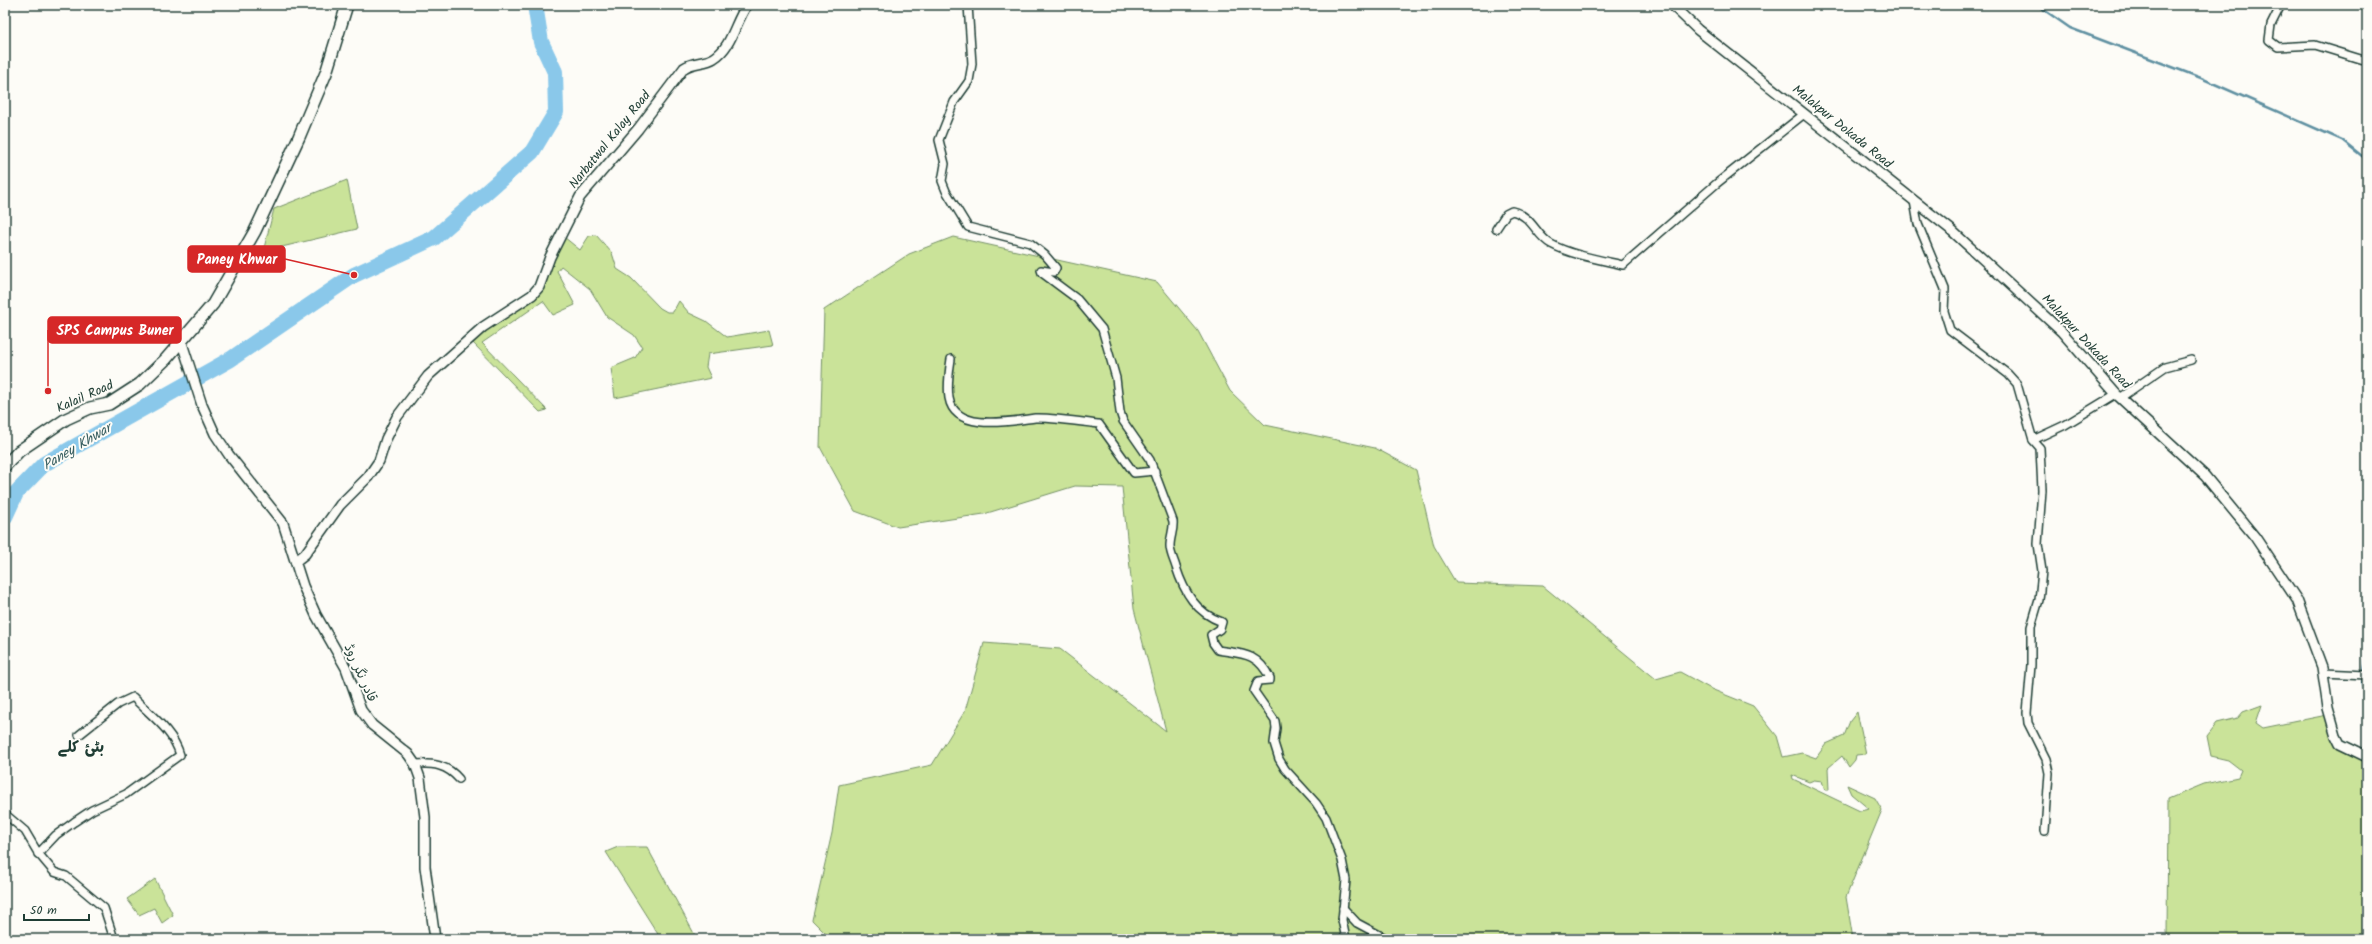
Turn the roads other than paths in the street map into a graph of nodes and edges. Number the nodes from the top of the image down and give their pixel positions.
1 (347, 5) edge
2 (747, 5) edge
3 (968, 5) edge
4 (1672, 5) edge
5 (2281, 5) edge
6 (2367, 61) edge
7 (1804, 114) junction
8 (1914, 201) junction
9 (1496, 229) dead end
10 (181, 340) junction
11 (951, 359) dead end
12 (2192, 360) dead end
13 (2118, 396) junction
14 (2033, 440) junction
15 (5, 466) edge
16 (1155, 471) junction
17 (296, 561) junction
18 (2323, 673) junction
19 (2367, 675) edge
20 (79, 735) dead end
21 (2367, 757) edge
22 (415, 764) junction
23 (459, 779) dead end
24 (5, 814) edge
25 (2045, 830) dead end
26 (38, 854) junction
27 (56, 863) dead end
28 (50, 868) junction
29 (1343, 908) junction
30 (114, 939) edge
31 (435, 939) edge
32 (1346, 939) edge
33 (1387, 939) edge

1 - 10 main road, Kalail Road
2 - 17 street, Narbatwal Kalay Road
3 - 16 street
4 - 7 street, Malakpur Dokada Road
5 - 6 street
7 - 8 street, Malakpur Dokada Road
7 - 9 street
8 - 13 street, Malakpur Dokada Road
8 - 14 street
10 - 15 main road, Kalail Road
10 - 17 street, قادر نگر روڈ
11 - 16 street
12 - 13 street
13 - 14 street
13 - 18 street, Malakpur Dokada Road
14 - 25 street
16 - 29 street
17 - 22 street, قادر نگر روڈ
18 - 19 street
18 - 21 street, Malakpur Dokada Road
20 - 26 street
22 - 23 street
22 - 31 street, قادر نگر روڈ
24 - 26 street
26 - 28 street
27 - 28 street
28 - 30 street
29 - 32 street
29 - 33 street

